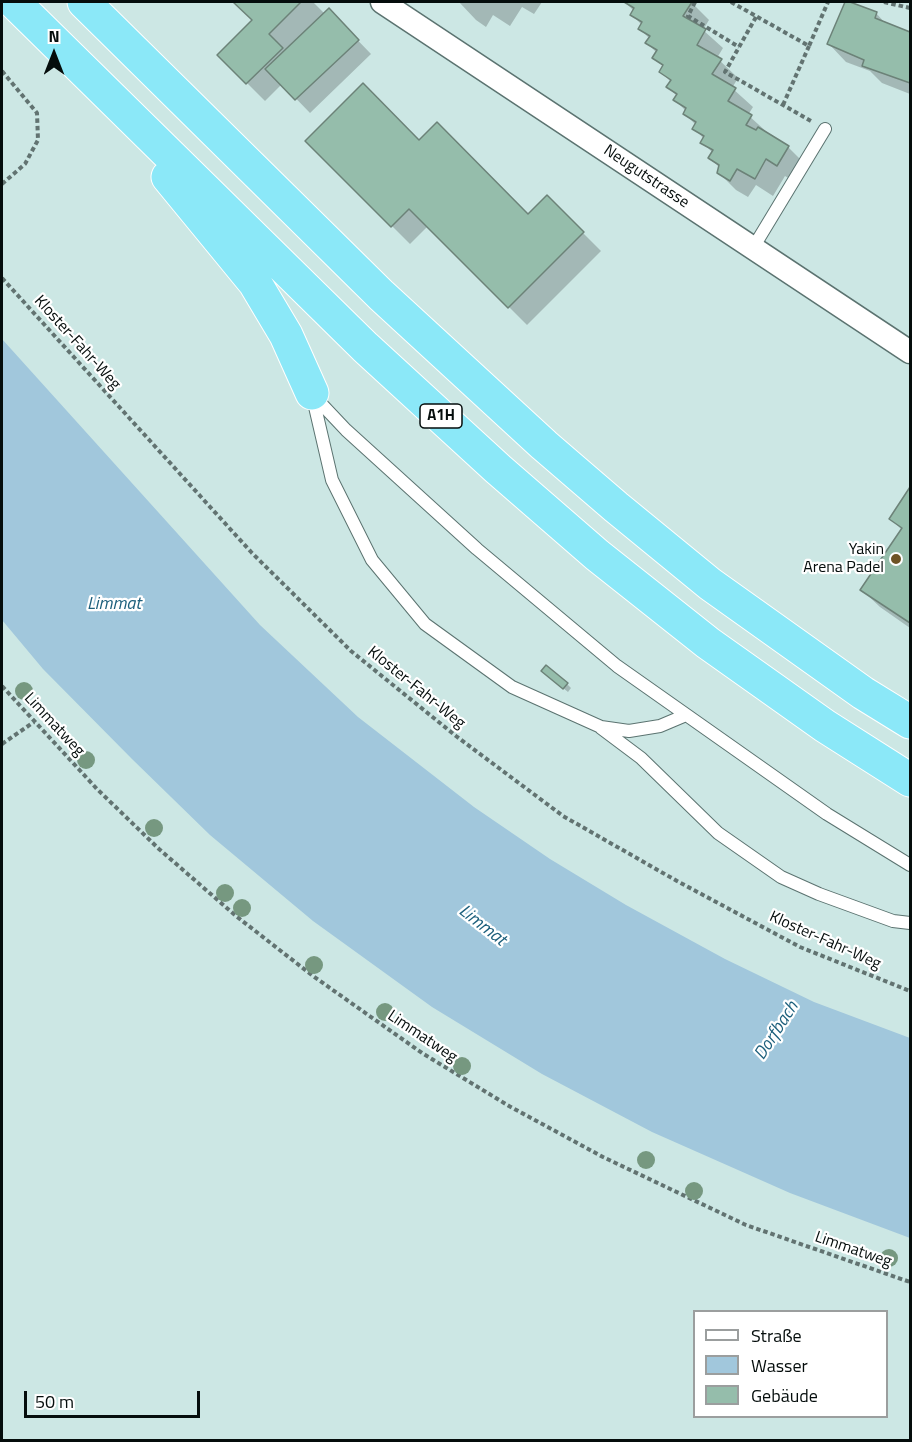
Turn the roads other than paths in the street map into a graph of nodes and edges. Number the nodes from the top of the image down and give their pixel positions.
1 (14, 2) edge
2 (84, 2) edge
3 (382, 2) edge
4 (65, 50) junction
5 (825, 129) road end
6 (753, 248) junction
7 (910, 352) edge
8 (312, 393) junction
9 (686, 715) junction
10 (910, 722) edge
11 (601, 727) junction
12 (910, 780) edge
13 (910, 864) edge
14 (910, 923) edge

1 - 4 highway, A1H
2 - 10 highway, A1H
3 - 6 street, Neugutstrasse
4 - 8 highway
4 - 12 highway, A1H
5 - 6 lane
6 - 7 street, Neugutstrasse
8 - 9 lane
8 - 11 lane
9 - 11 lane
9 - 13 lane
11 - 14 lane

